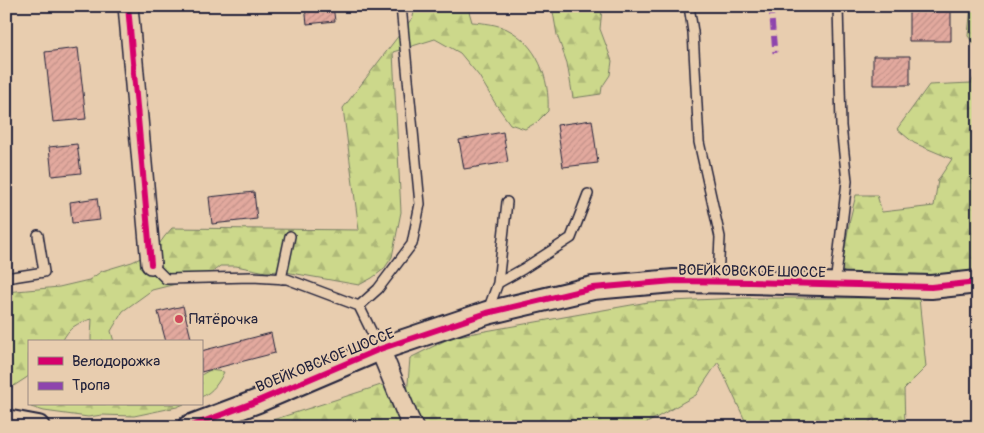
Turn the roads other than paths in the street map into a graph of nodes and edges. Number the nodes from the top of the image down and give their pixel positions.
1 (128, 6) edge
2 (401, 6) edge
3 (689, 6) edge
4 (838, 6) edge
5 (588, 194) dead end
6 (507, 202) dead end
7 (38, 235) dead end
8 (290, 236) dead end
9 (152, 264) joint
10 (6, 278) edge
11 (281, 278) junction
12 (718, 281) junction
13 (978, 282) edge
14 (498, 283) junction
15 (835, 284) junction
16 (359, 306) junction
17 (487, 313) junction
18 (380, 349) junction
19 (6, 421) edge
20 (38, 427) edge
21 (189, 427) edge
22 (413, 427) edge

1 - 9 street
2 - 16 lane
3 - 12 lane
4 - 15 lane
5 - 14 lane
6 - 14 lane
7 - 10 lane
8 - 11 lane
9 - 11 lane
11 - 16 lane
12 - 15 street, ВОЕЙКОВСКОЕ ШОССЕ
12 - 17 street, ВОЕЙКОВСКОЕ ШОССЕ
13 - 15 street, ВОЕЙКОВСКОЕ ШОССЕ
14 - 17 lane
16 - 18 lane
17 - 18 street, ВОЕЙКОВСКОЕ ШОССЕ
18 - 21 street, ВОЕЙКОВСКОЕ ШОССЕ
18 - 22 street
19 - 20 street

